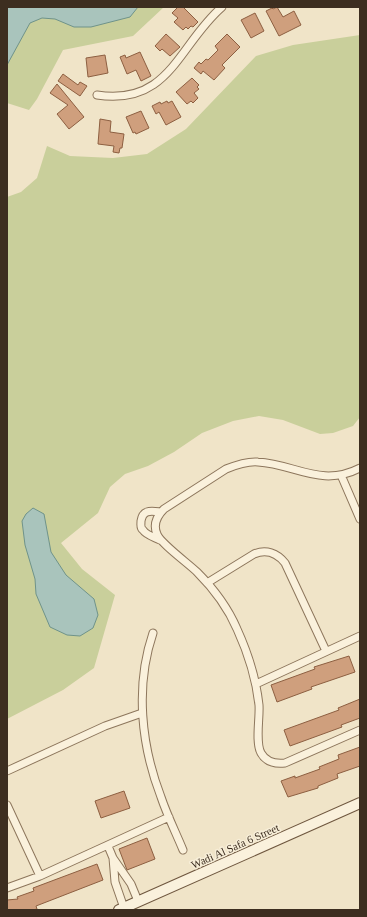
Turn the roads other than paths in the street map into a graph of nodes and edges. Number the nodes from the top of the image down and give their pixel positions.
1 (222, 7) edge
2 (97, 95) dead end
3 (360, 468) edge
4 (342, 475) junction
5 (161, 512) junction
6 (360, 519) edge
7 (160, 540) junction
8 (207, 583) junction
9 (153, 633) dead end
10 (360, 636) edge
11 (326, 651) junction
12 (256, 684) junction
13 (142, 713) junction
14 (360, 730) edge
15 (7, 771) edge
16 (360, 803) edge
17 (7, 805) edge
18 (169, 817) junction
19 (108, 846) junction
20 (183, 850) dead end
21 (115, 866) junction
22 (40, 876) junction
23 (131, 884) junction
24 (7, 888) edge
25 (117, 890) junction
26 (138, 901) junction
27 (121, 909) edge

1 - 2 street
3 - 4 street
4 - 5 street
4 - 6 street
5 - 7 street
5 - 7 street
7 - 8 street
8 - 11 street
8 - 12 street
9 - 13 street
10 - 11 street
11 - 12 street
12 - 14 street
13 - 15 street
13 - 18 street
16 - 26 main road, Wadi Al Safa 6 Street
17 - 22 street
18 - 19 street
18 - 20 street
19 - 21 street
19 - 22 street
21 - 23 street
21 - 25 street
22 - 24 street
23 - 25 street
23 - 26 street
25 - 27 street
26 - 27 main road, Wadi Al Safa 6 Street

